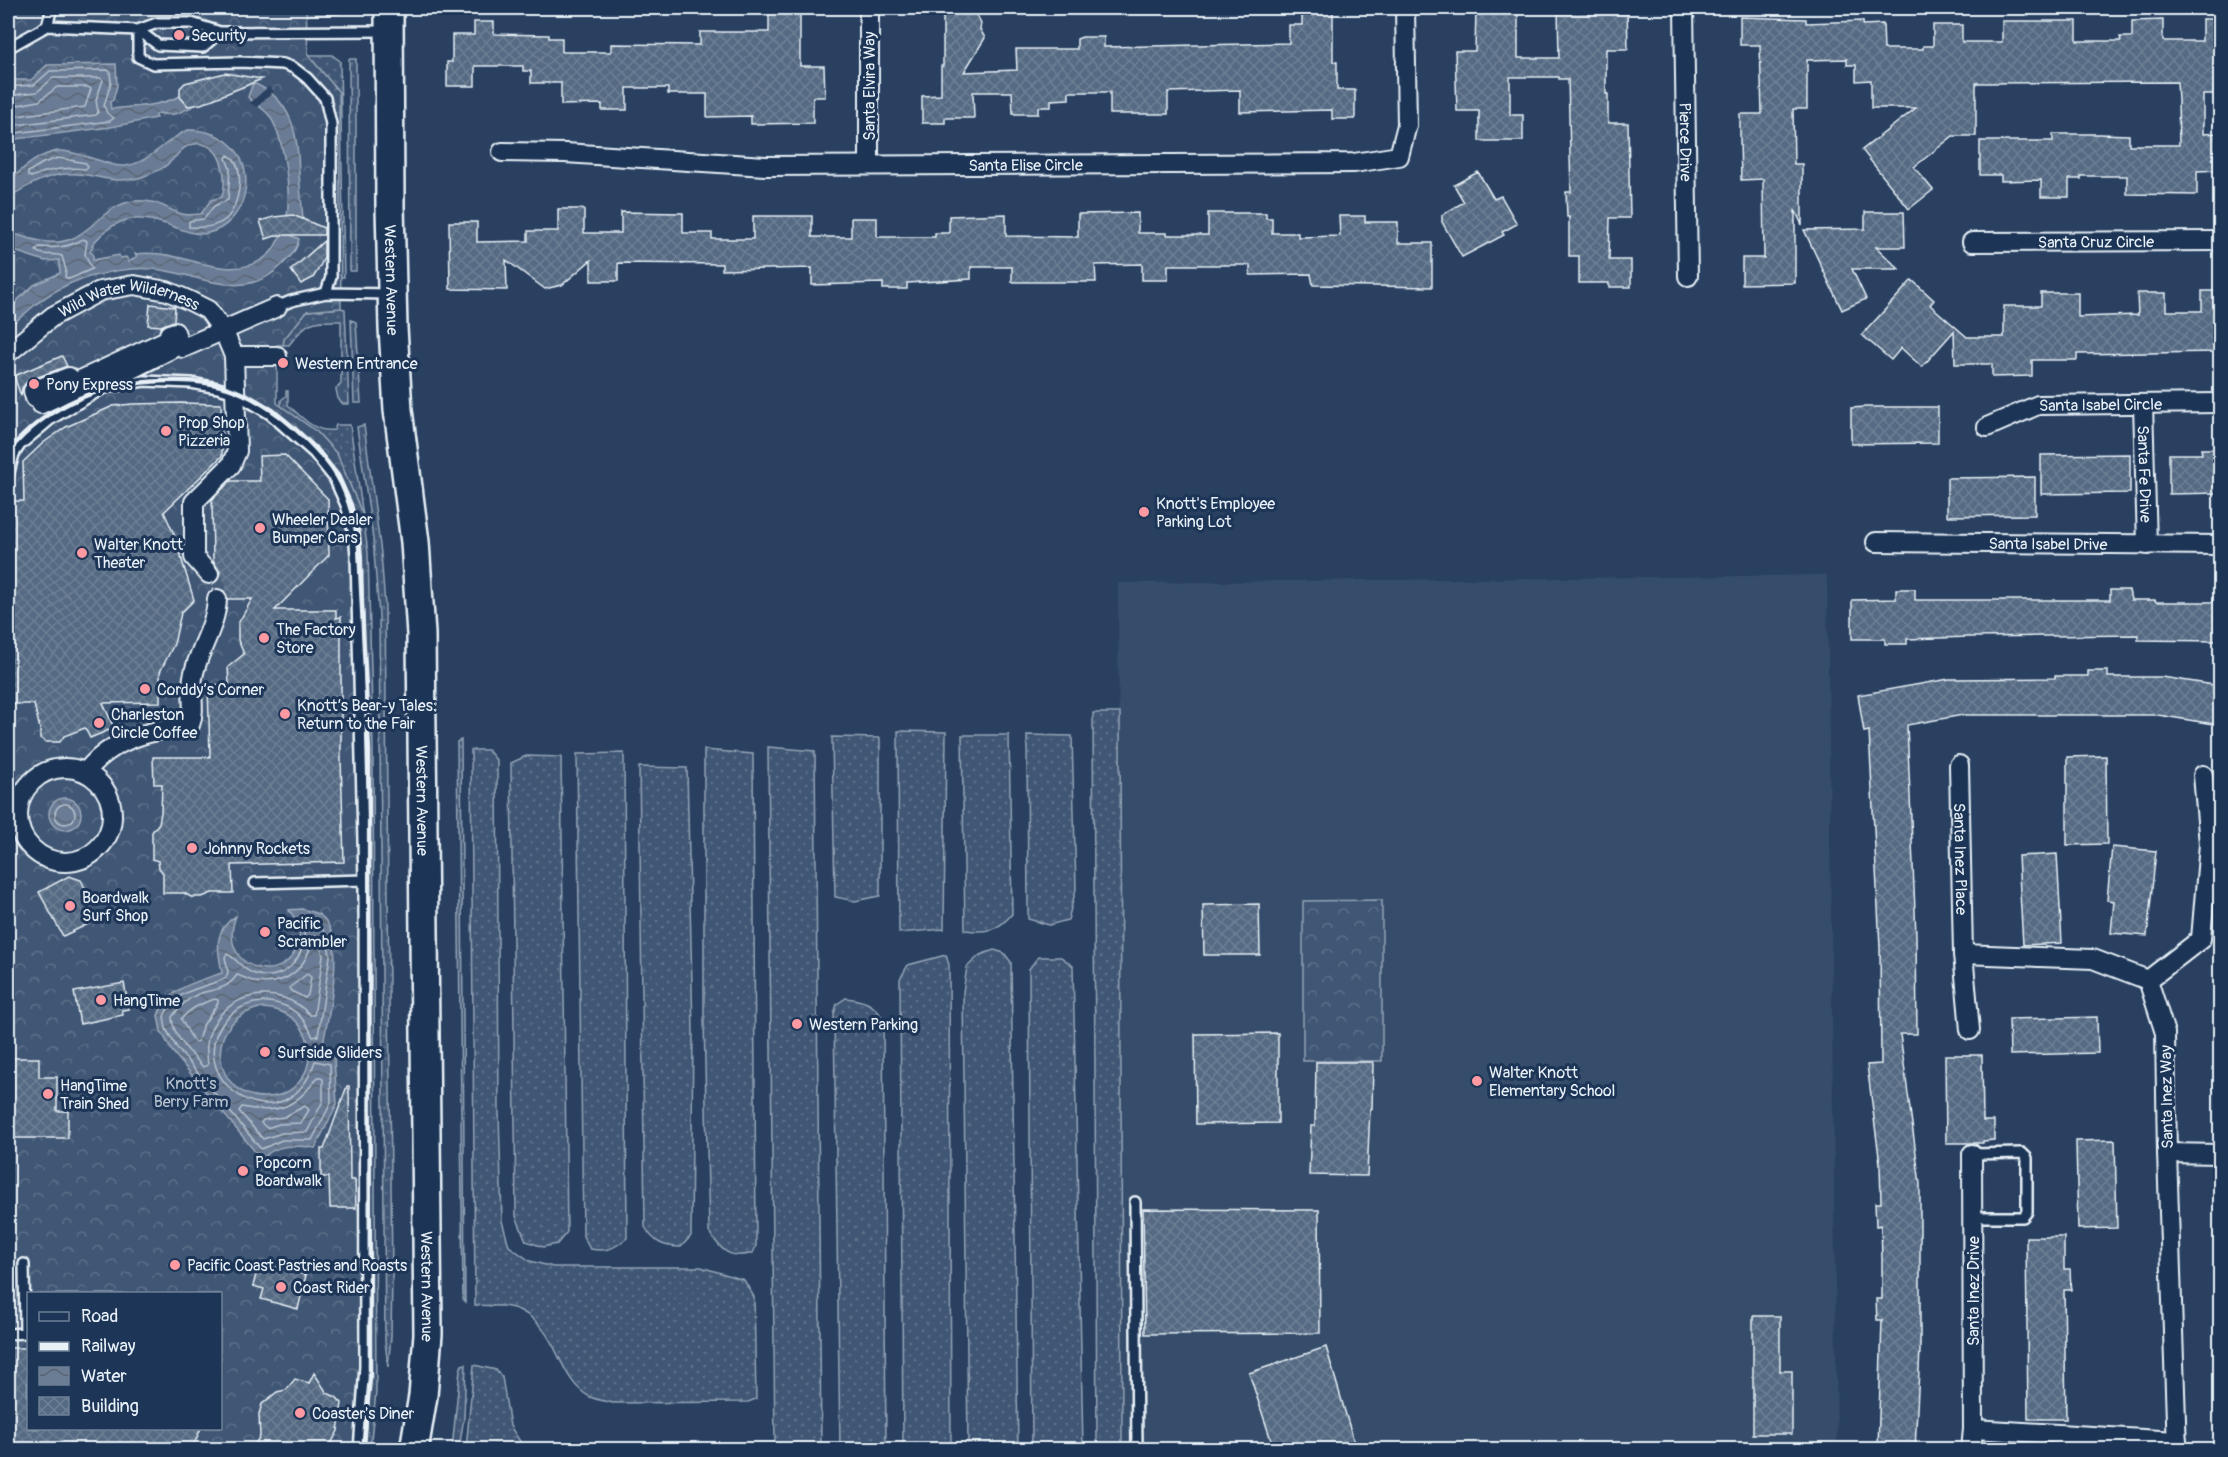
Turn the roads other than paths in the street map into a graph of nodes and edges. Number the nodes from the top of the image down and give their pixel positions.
1 (52, 8) edge
2 (869, 8) edge
3 (1405, 8) edge
4 (1684, 8) edge
5 (389, 19) edge
6 (47, 26) junction
7 (138, 30) junction
8 (220, 32) junction
9 (8, 48) edge
10 (502, 152) dead end
11 (869, 165) junction
12 (1972, 242) dead end
13 (2220, 242) edge
14 (1689, 276) dead end
15 (326, 292) junction
16 (392, 294) junction
17 (277, 307) joint
18 (224, 332) junction
19 (183, 348) joint
20 (8, 353) edge
21 (234, 356) junction
22 (277, 356) dead end
23 (104, 388) junction
24 (235, 393) junction
25 (2220, 403) edge
26 (41, 404) joint
27 (2143, 404) junction
28 (1987, 427) dead end
29 (8, 476) edge
30 (1876, 542) dead end
31 (2147, 545) junction
32 (2220, 545) edge
33 (209, 574) tunnel mouth
34 (217, 599) tunnel mouth
35 (1959, 765) dead end
36 (86, 772) junction
37 (2204, 775) dead end
38 (364, 880) junction
39 (255, 883) dead end
40 (1963, 954) junction
41 (2148, 980) junction
42 (1970, 1030) dead end
43 (2167, 1153) junction
44 (1972, 1154) joint
45 (2220, 1154) edge
46 (1135, 1202) dead end
47 (1972, 1217) junction
48 (24, 1264) dead end
49 (8, 1334) edge
50 (1973, 1429) junction
51 (2177, 1445) edge
52 (359, 1449) edge
53 (414, 1449) edge
54 (1137, 1449) edge
55 (1971, 1449) edge

1 - 6 lane
2 - 11 street, Santa Elvira Way
3 - 11 street, Santa Elise Circle
4 - 14 street, Pierce Drive
5 - 8 lane
5 - 16 main road, Western Avenue
6 - 7 lane
6 - 9 lane
7 - 8 lane
7 - 8 lane
7 - 15 lane
10 - 11 street, Santa Elise Circle
12 - 13 street, Santa Cruz Circle
15 - 16 lane
15 - 17 lane
16 - 53 main road, Western Avenue
17 - 18 street
18 - 19 street
18 - 20 street, Wild Water Wilderness
18 - 21 street, Wild Water Wilderness
19 - 23 lane
21 - 22 street
21 - 24 street, Wild Water Wilderness
23 - 24 lane
23 - 29 lane
24 - 33 street, Wild Water Wilderness
24 - 38 lane
25 - 27 street, Santa Isabel Circle
26 - 26 street
27 - 28 street, Santa Isabel Circle
27 - 31 street, Santa Fe Drive
30 - 31 street, Santa Isabel Drive
31 - 32 street, Santa Isabel Drive
34 - 36 street
35 - 40 street, Santa Inez Place
36 - 36 street
37 - 41 street
38 - 39 lane
38 - 52 lane
40 - 41 street
40 - 42 street, Santa Inez Place
41 - 43 street, Santa Inez Way
43 - 45 street
43 - 51 street, Santa Inez Way
44 - 47 street, Santa Inez Drive
44 - 47 lane
46 - 54 lane
47 - 50 street, Santa Inez Drive
48 - 49 lane
50 - 51 street
50 - 55 street, Santa Inez Drive

